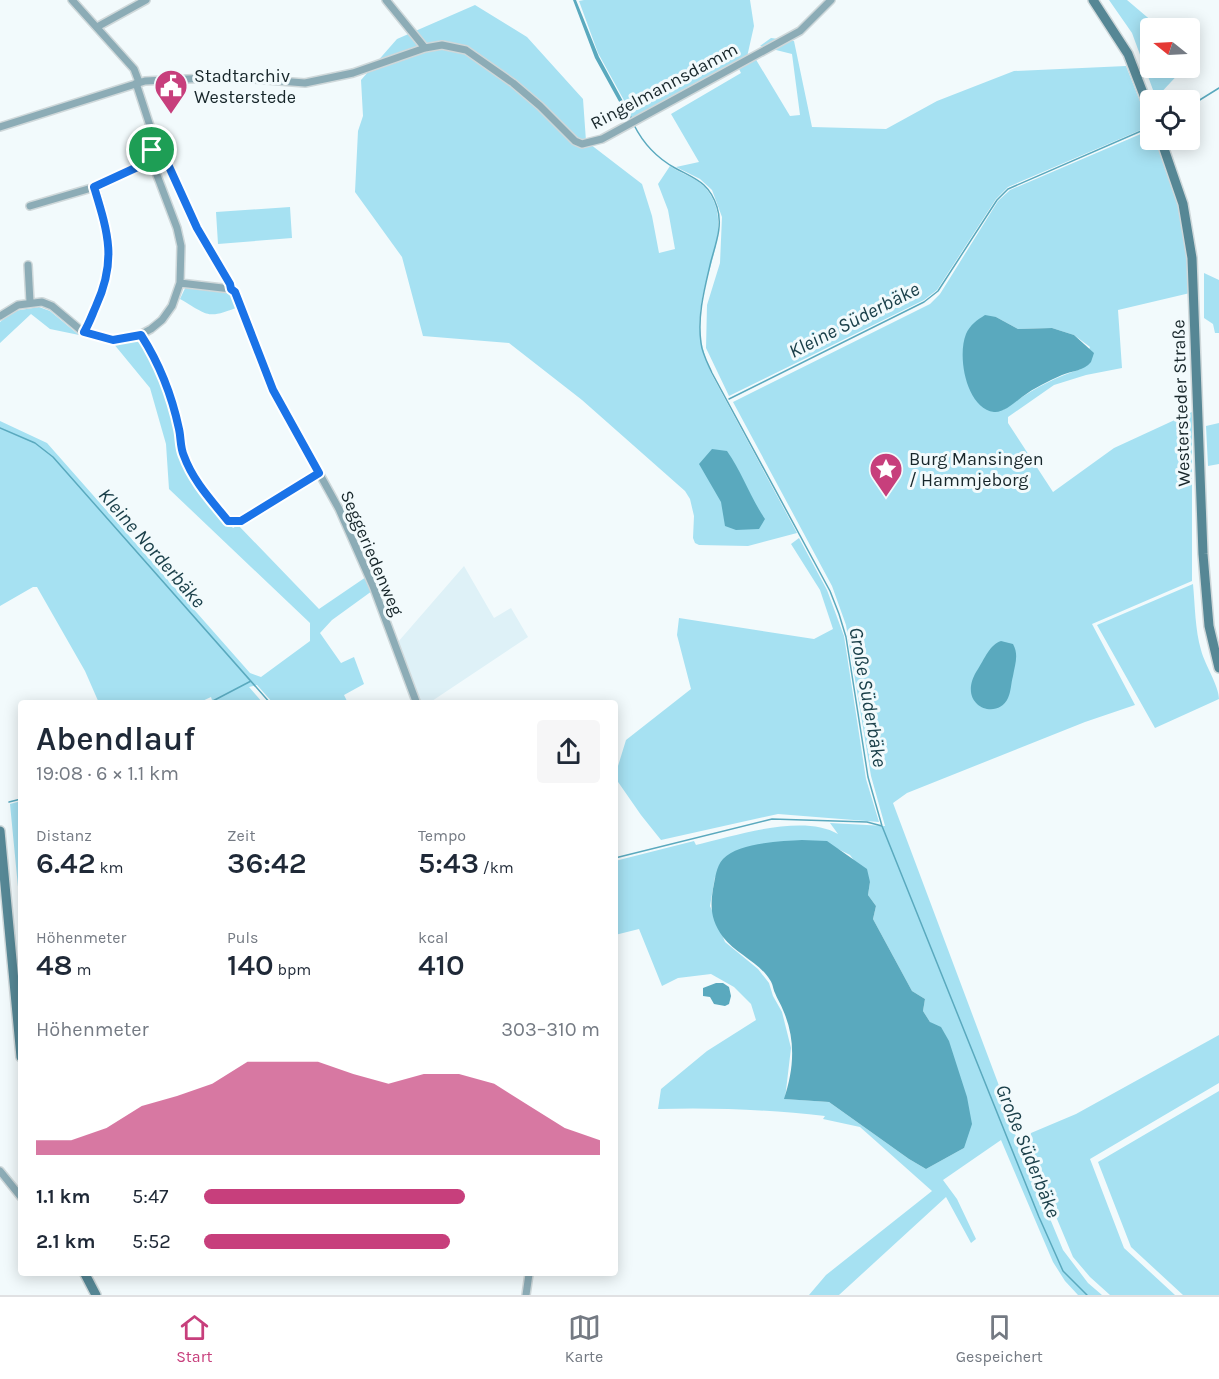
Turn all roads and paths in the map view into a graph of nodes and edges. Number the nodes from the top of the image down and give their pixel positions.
1 (72, 0) edge
2 (146, 0) edge
3 (386, 0) edge
4 (831, 0) edge
5 (1093, 0) edge
6 (97, 27) junction
7 (425, 48) junction
8 (138, 83) junction
9 (1142, 90) edge
10 (0, 127) edge
11 (152, 150) junction
12 (1164, 150) edge
13 (152, 162) junction
14 (94, 187) junction
15 (30, 206) dead end
16 (28, 265) dead end
17 (180, 283) junction
18 (231, 289) junction
19 (30, 302) junction
20 (0, 316) edge
21 (84, 332) junction
22 (141, 335) junction
23 (319, 473) junction
24 (1219, 668) edge
25 (416, 700) edge
26 (0, 831) edge
27 (18, 1025) edge
28 (0, 1171) edge
29 (18, 1193) edge
30 (86, 1276) edge
31 (529, 1276) edge
32 (96, 1295) edge
33 (526, 1295) edge

1 - 6 street
2 - 6 street
3 - 7 street
4 - 7 street, Ringelmannsdamm
5 - 9 main road
6 - 8 street
7 - 8 street, Ringelmannsdamm
8 - 10 street, Ringelmannsdamm
8 - 11 street
11 - 13 street
11 - 18 street, Seggeriedenweg
12 - 24 main road, Westersteder Straße
13 - 14 street
13 - 17 street
14 - 15 street
14 - 21 street
16 - 19 street
17 - 18 street
17 - 22 street
18 - 23 street, Seggeriedenweg
19 - 20 street
19 - 21 street
21 - 22 street
22 - 23 street
23 - 25 street, Seggeriedenweg
26 - 27 main road
28 - 29 street
30 - 32 main road
31 - 33 street

